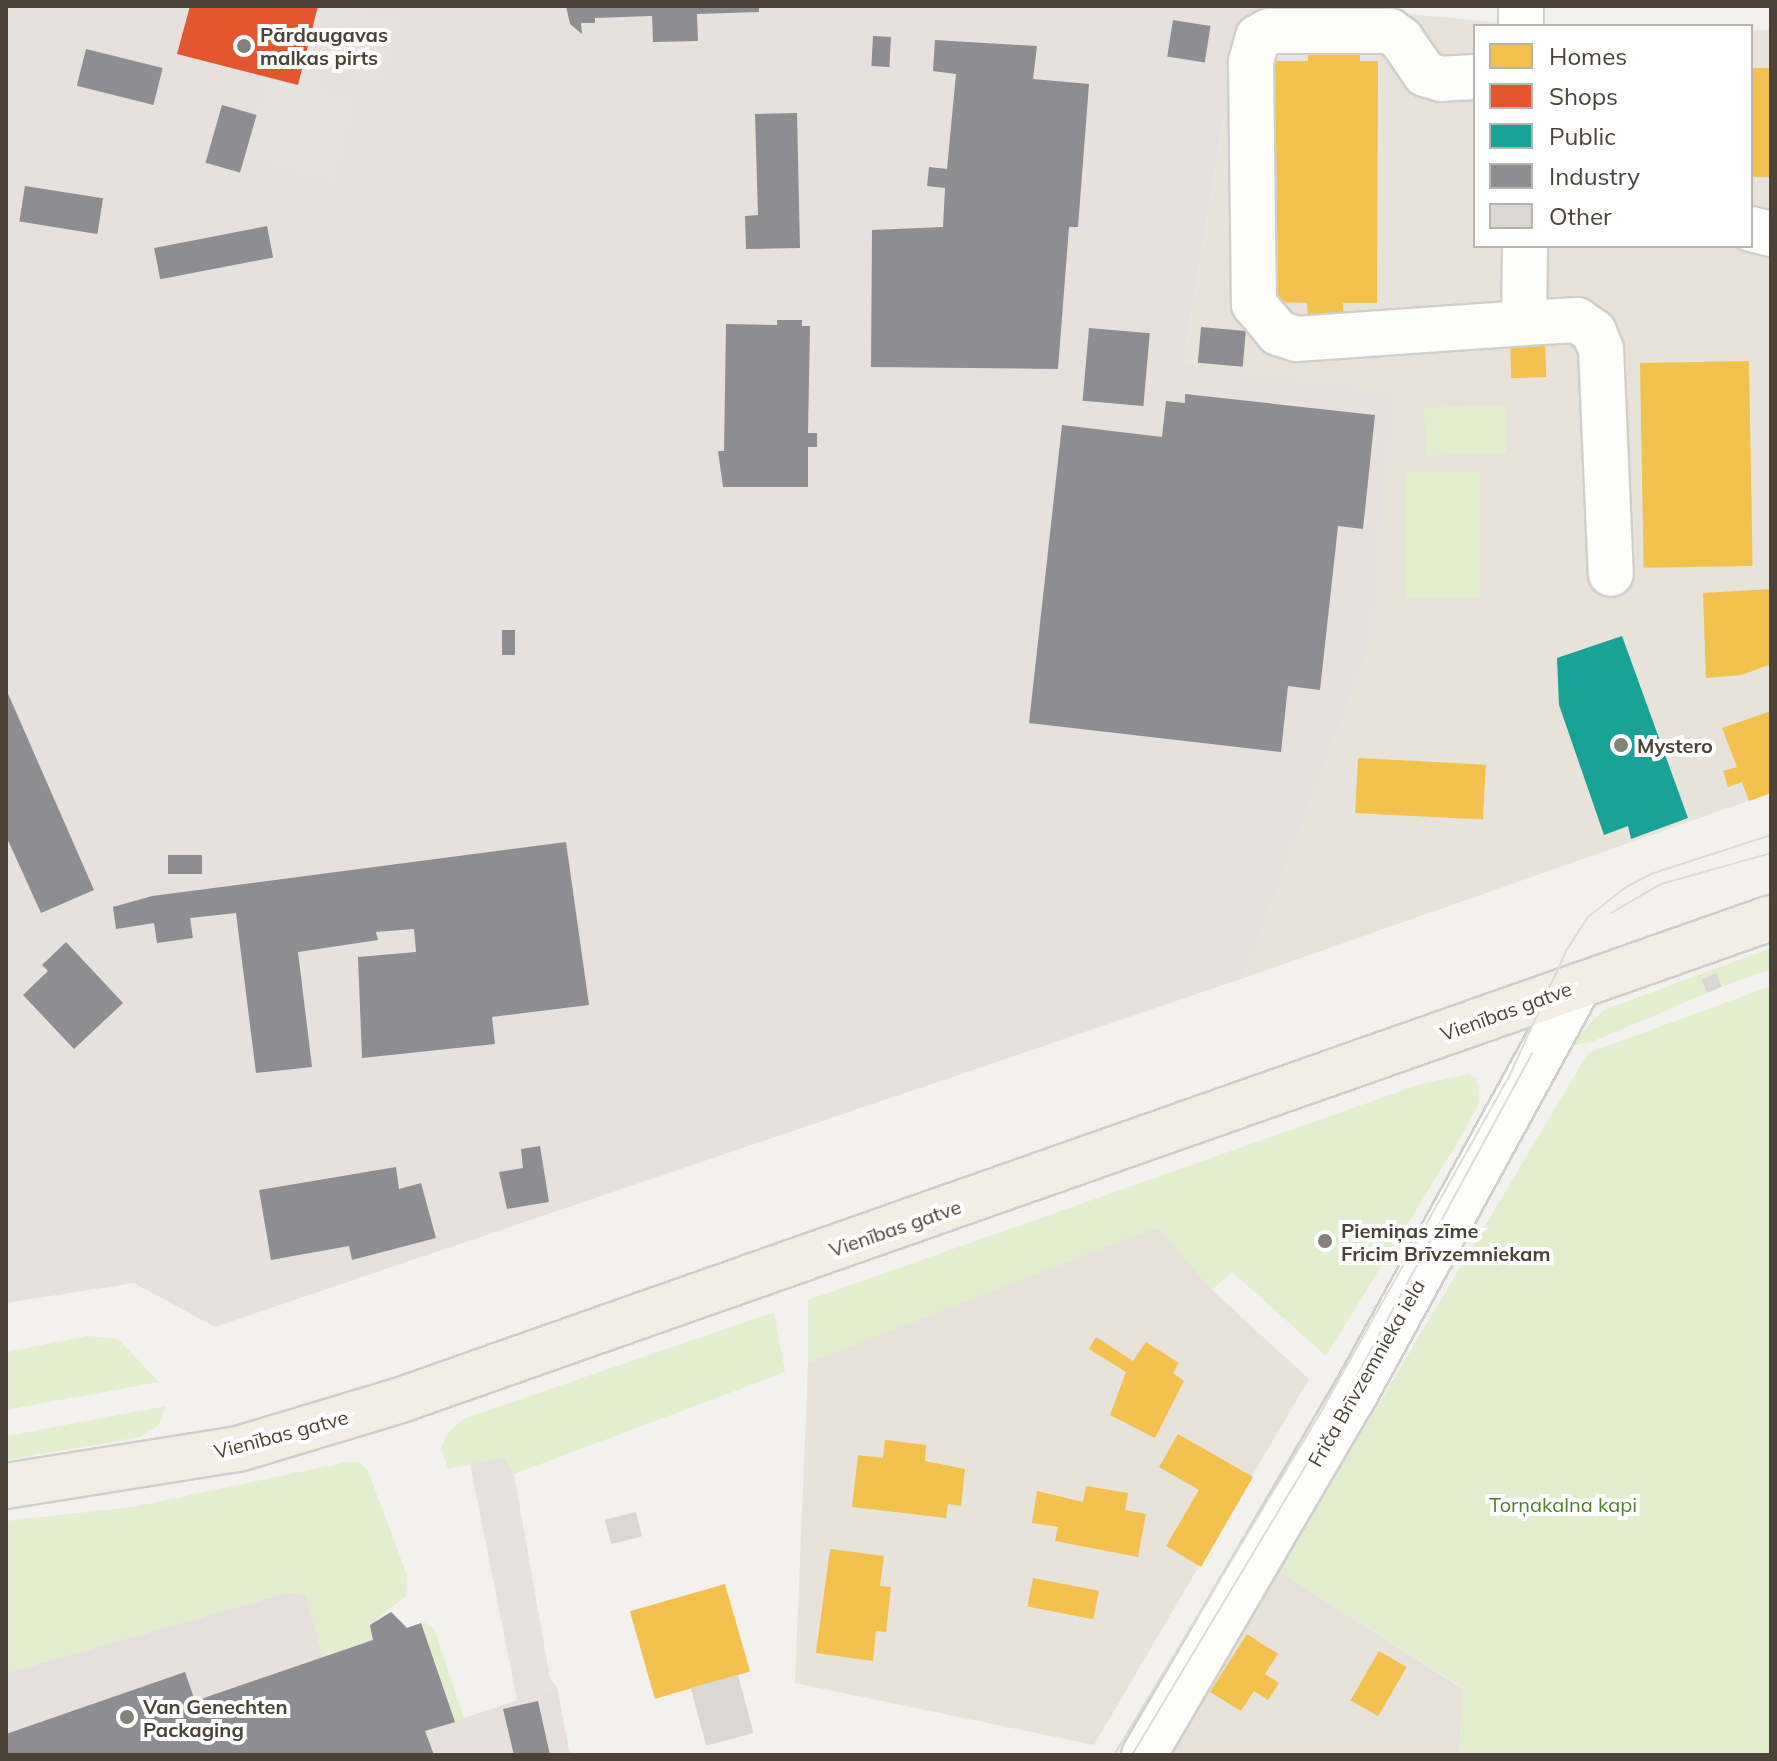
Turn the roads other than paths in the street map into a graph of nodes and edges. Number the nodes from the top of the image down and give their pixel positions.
1 (1473, 77) edge
2 (1525, 248) edge
3 (1524, 323) junction
4 (1611, 574) dead end
5 (1771, 918) edge
6 (1579, 986) junction
7 (6, 1486) edge
8 (1144, 1755) edge

1 - 3 street
2 - 3 street
3 - 4 street
5 - 6 main road, Vienības gatve
6 - 7 main road, Vienības gatve
6 - 8 street, Friča Brīvzemnieka iela

